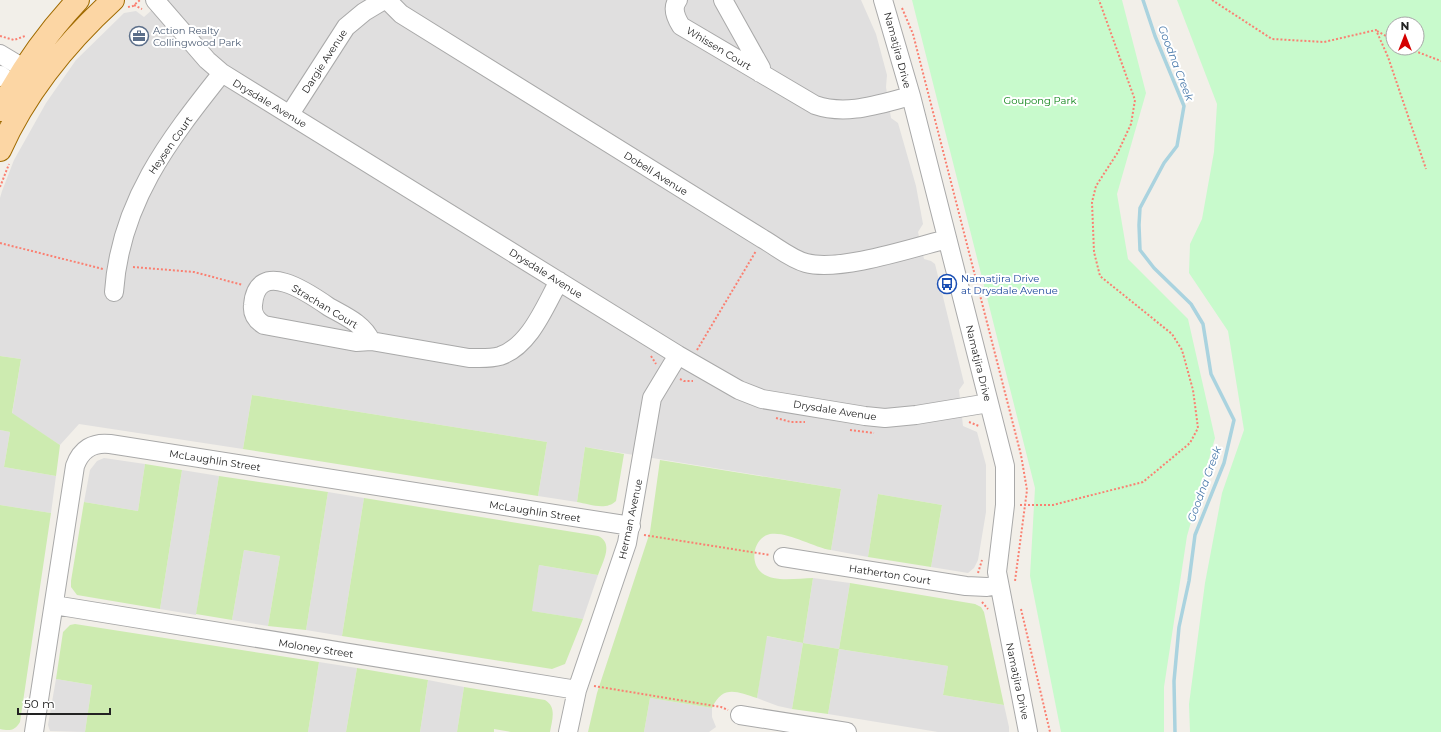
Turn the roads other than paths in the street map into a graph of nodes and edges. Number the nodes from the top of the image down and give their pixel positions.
1 (78, 0) edge
2 (155, 0) edge
3 (384, 0) edge
4 (387, 0) edge
5 (678, 0) edge
6 (723, 0) edge
7 (884, 0) edge
8 (120, 4) edge
9 (0, 54) edge
10 (222, 73) junction
11 (760, 73) junction
12 (22, 80) edge
13 (910, 96) junction
14 (0, 110) edge
15 (290, 114) junction
16 (6, 155) edge
17 (947, 239) junction
18 (559, 281) junction
19 (114, 292) dead end
20 (371, 341) junction
21 (684, 358) junction
22 (982, 404) junction
23 (631, 526) junction
24 (783, 557) road end
25 (998, 585) junction
26 (54, 605) junction
27 (577, 690) junction
28 (740, 715) road end
29 (34, 732) edge
30 (568, 732) edge
31 (847, 732) edge
32 (1028, 732) edge

1 - 12 main road
2 - 10 street, Drysdale Avenue
3 - 15 street, Dargie Avenue
4 - 17 street, Dobell Avenue
5 - 11 street, Whissen Court
6 - 11 street, Whissen Court
7 - 13 street, Namatjira Drive
8 - 12 main road
9 - 12 street
10 - 15 street, Drysdale Avenue
10 - 19 street, Heysen Court
11 - 13 street, Whissen Court
12 - 14 main road
12 - 16 main road
13 - 17 street, Namatjira Drive
15 - 18 street, Drysdale Avenue
17 - 22 street, Namatjira Drive
18 - 20 street, Strachan Court
18 - 21 street, Drysdale Avenue
20 - 20 street, Strachan Court
21 - 22 street, Drysdale Avenue
21 - 23 street, Herman Avenue
22 - 25 street, Namatjira Drive
23 - 26 street, McLaughlin Street
23 - 27 street, Herman Avenue
24 - 25 street, Hatherton Court
25 - 32 street, Namatjira Drive
26 - 27 street, Moloney Street
26 - 29 street, McLaughlin Street
27 - 30 street, Herman Avenue
28 - 31 street

